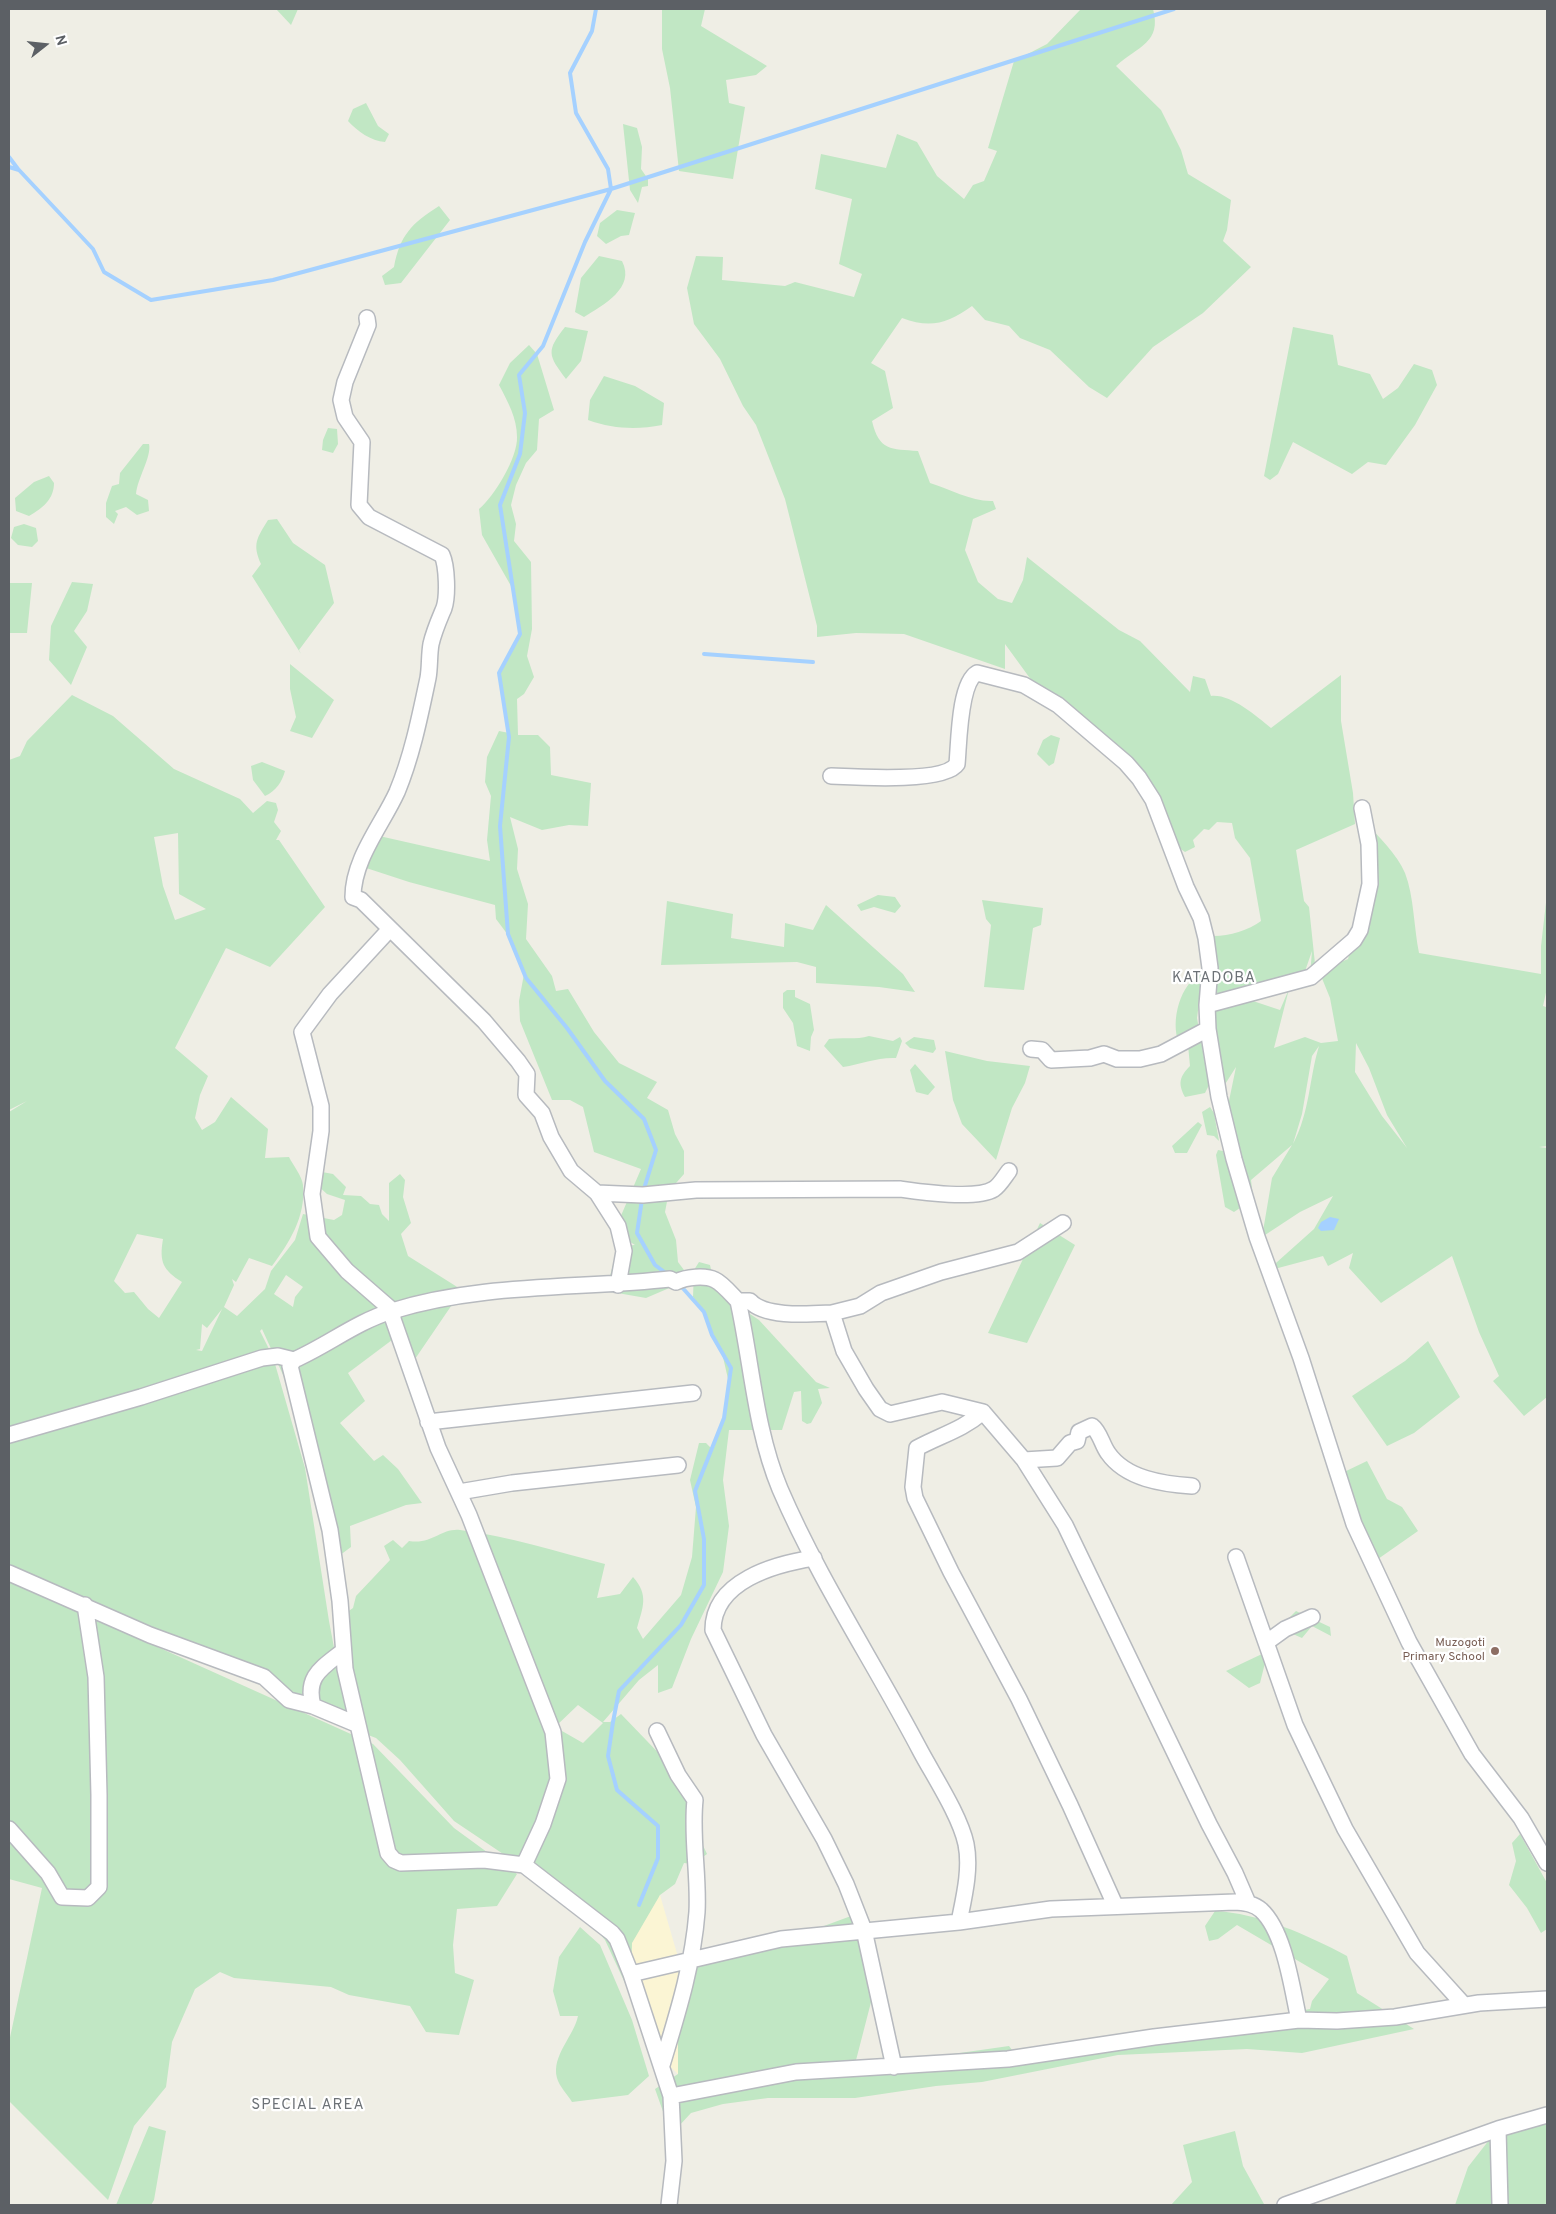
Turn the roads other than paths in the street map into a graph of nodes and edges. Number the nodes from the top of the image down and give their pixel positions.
1 (367, 318) dead end
2 (831, 776) dead end
3 (1362, 808) dead end
4 (389, 930) junction
5 (1207, 1006) junction
6 (1208, 1030) junction
7 (1031, 1049) dead end
8 (1009, 1170) dead end
9 (597, 1193) junction
10 (1063, 1223) dead end
11 (618, 1285) junction
12 (738, 1301) junction
13 (393, 1311) junction
14 (832, 1312) junction
15 (294, 1360) junction
16 (693, 1393) dead end
17 (983, 1412) junction
18 (428, 1422) junction
19 (9, 1434) edge
20 (1024, 1460) junction
21 (678, 1465) dead end
22 (1192, 1486) dead end
23 (459, 1492) junction
24 (1236, 1557) dead end
25 (814, 1558) junction
26 (9, 1573) edge
27 (85, 1605) junction
28 (1312, 1617) dead end
29 (1267, 1642) junction
30 (343, 1651) junction
31 (313, 1706) junction
32 (356, 1724) junction
33 (657, 1731) dead end
34 (9, 1829) edge
35 (1547, 1863) edge
36 (524, 1866) junction
37 (1248, 1903) junction
38 (1115, 1905) junction
39 (959, 1922) junction
40 (864, 1930) junction
41 (692, 1958) junction
42 (631, 1974) junction
43 (1547, 1999) edge
44 (1464, 2005) junction
45 (1299, 2020) junction
46 (662, 2065) junction
47 (894, 2067) junction
48 (671, 2096) junction
49 (1547, 2115) edge
50 (1498, 2129) junction
51 (669, 2205) edge
52 (1285, 2205) edge
53 (1500, 2205) edge

1 - 4 street
2 - 5 street
3 - 5 street
4 - 9 street
4 - 13 street
5 - 6 street
6 - 7 street
6 - 35 street
8 - 9 street
9 - 11 street
10 - 14 street
11 - 12 street
11 - 13 street
12 - 14 street
12 - 25 street
13 - 15 street
13 - 18 street
14 - 17 street
15 - 19 street
15 - 30 street
16 - 18 street
17 - 20 street
17 - 38 street
18 - 23 street
20 - 22 street
20 - 37 street
21 - 23 street
23 - 36 street
24 - 29 street
25 - 39 street
25 - 40 street
26 - 27 street
27 - 31 street
27 - 34 street
28 - 29 street
29 - 44 street
30 - 31 street
30 - 32 street
31 - 32 street
32 - 36 street
33 - 41 street
36 - 42 street
37 - 38 street
37 - 45 street
38 - 39 street
39 - 40 street
40 - 41 street
40 - 47 street
41 - 42 street
41 - 46 street
42 - 46 street
43 - 44 street
44 - 45 street
45 - 47 street
46 - 48 street
47 - 48 street
48 - 51 street
49 - 50 street
50 - 52 street
50 - 53 street

